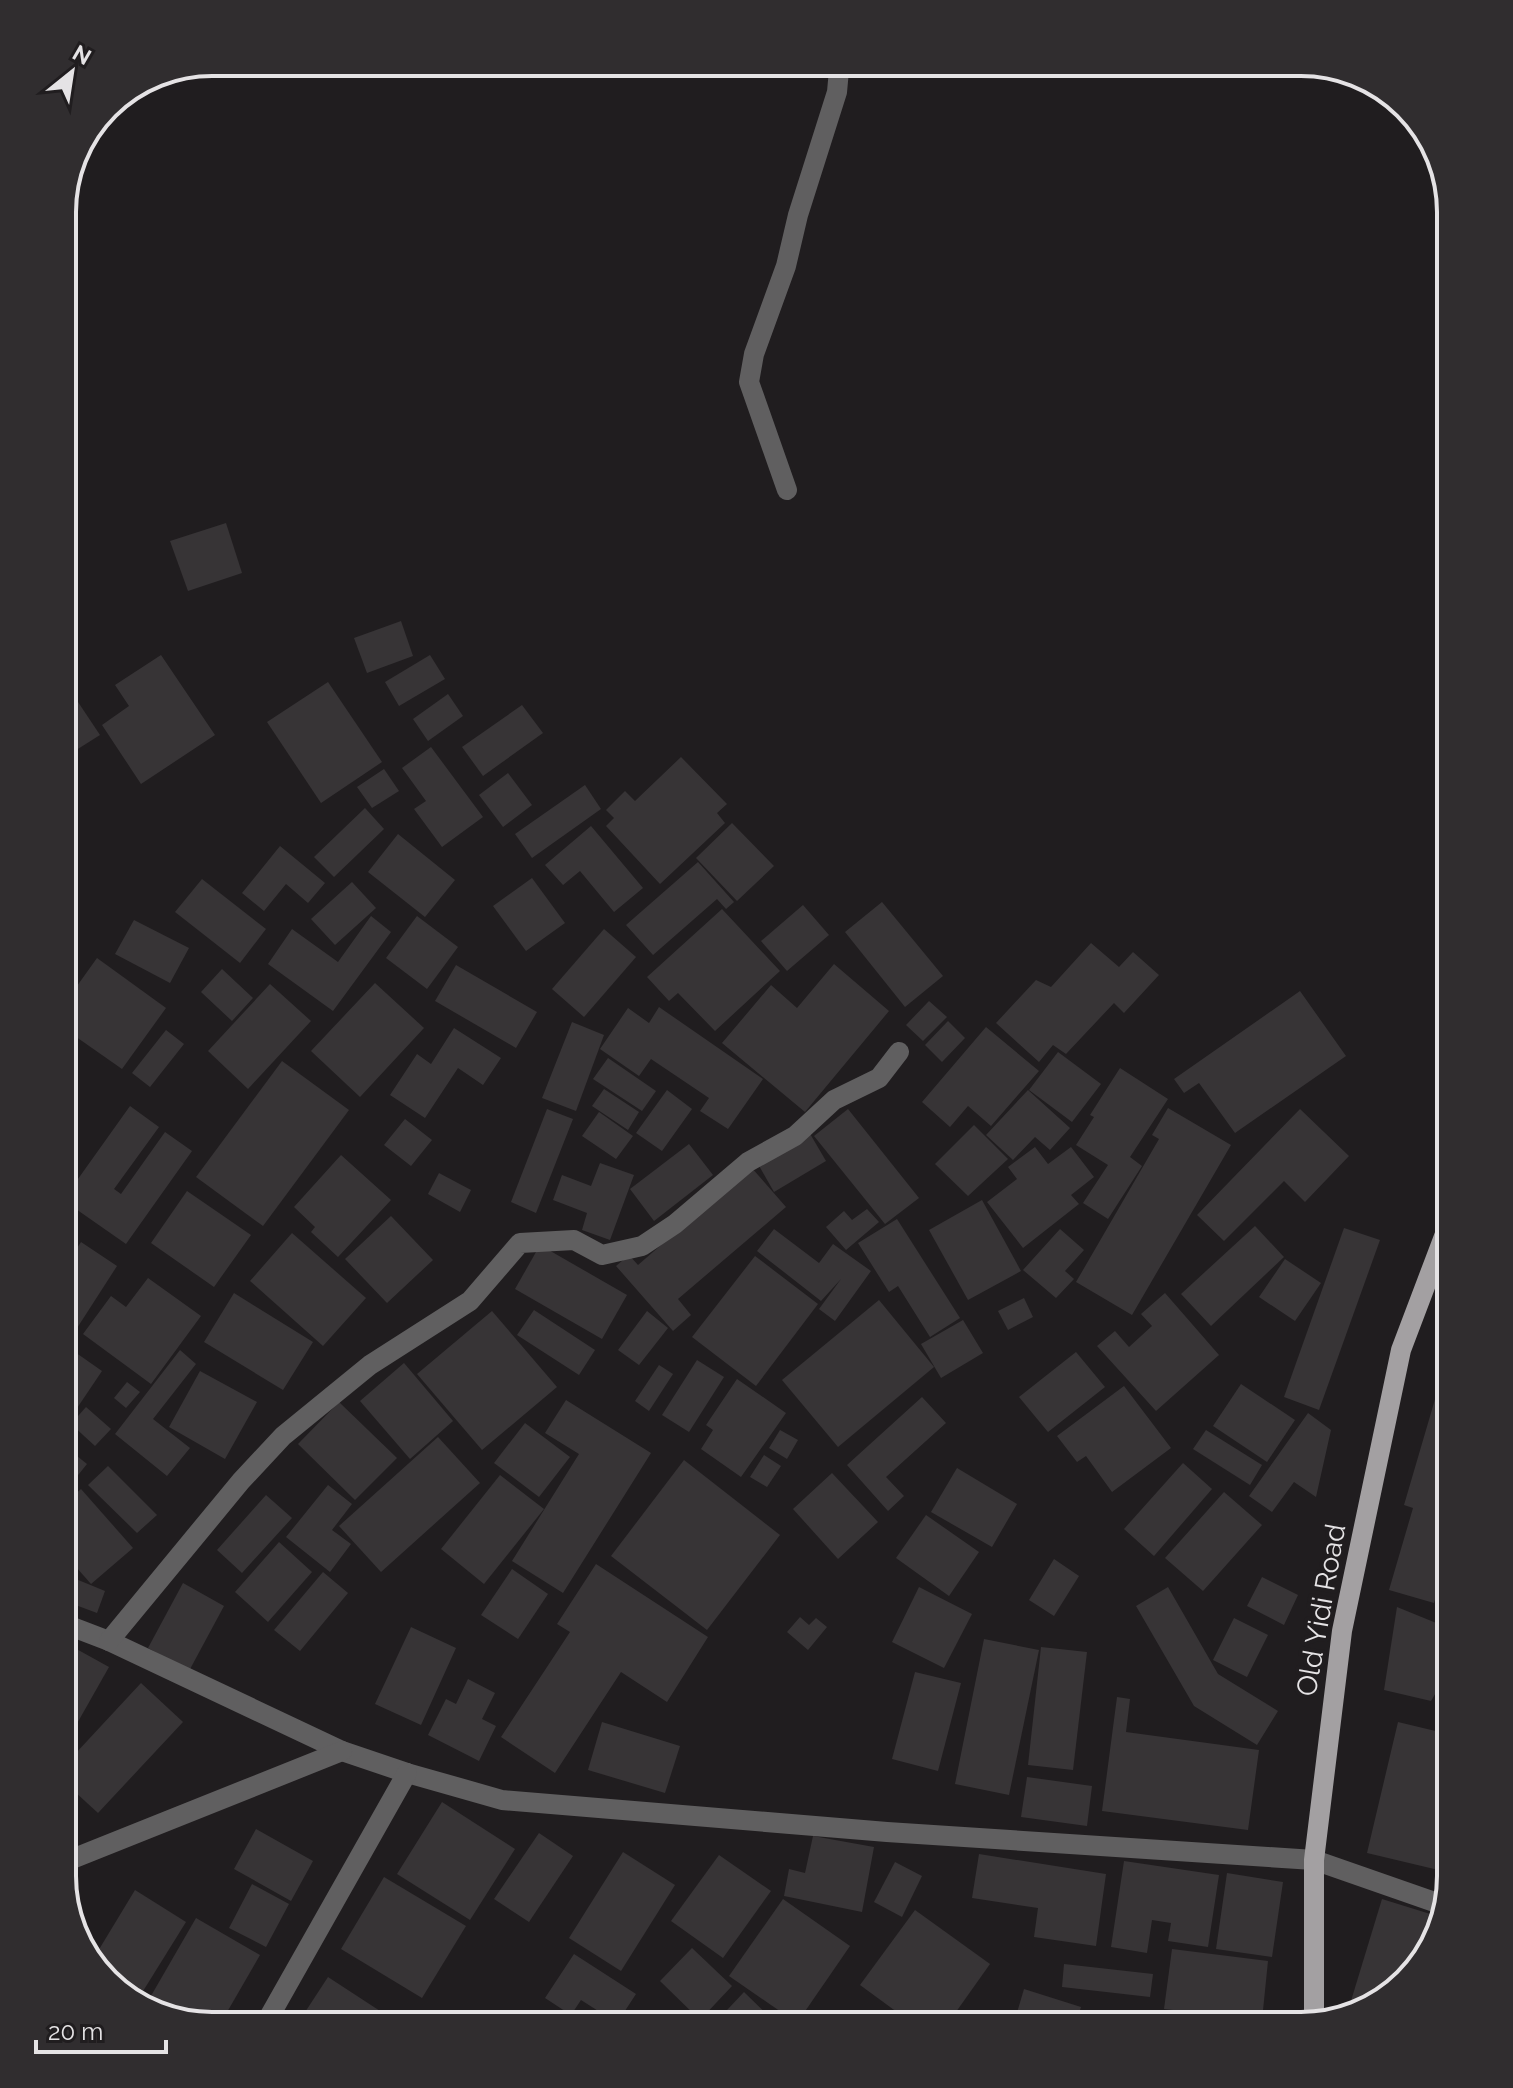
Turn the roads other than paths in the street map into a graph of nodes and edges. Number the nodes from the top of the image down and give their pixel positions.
1 (838, 76) edge
2 (787, 490) dead end
3 (899, 1052) dead end
4 (1437, 1255) edge
5 (76, 1628) edge
6 (109, 1641) junction
7 (342, 1751) junction
8 (407, 1773) junction
9 (76, 1857) edge
10 (1314, 1860) junction
11 (1434, 1902) edge
12 (1314, 2011) edge
13 (272, 2012) edge

1 - 2 street
3 - 6 street
4 - 10 main road, Old Yidi Road
5 - 6 street
6 - 7 street
7 - 8 street
7 - 9 street
8 - 10 street
8 - 13 street
10 - 11 street
10 - 12 main road, Old Yidi Road

